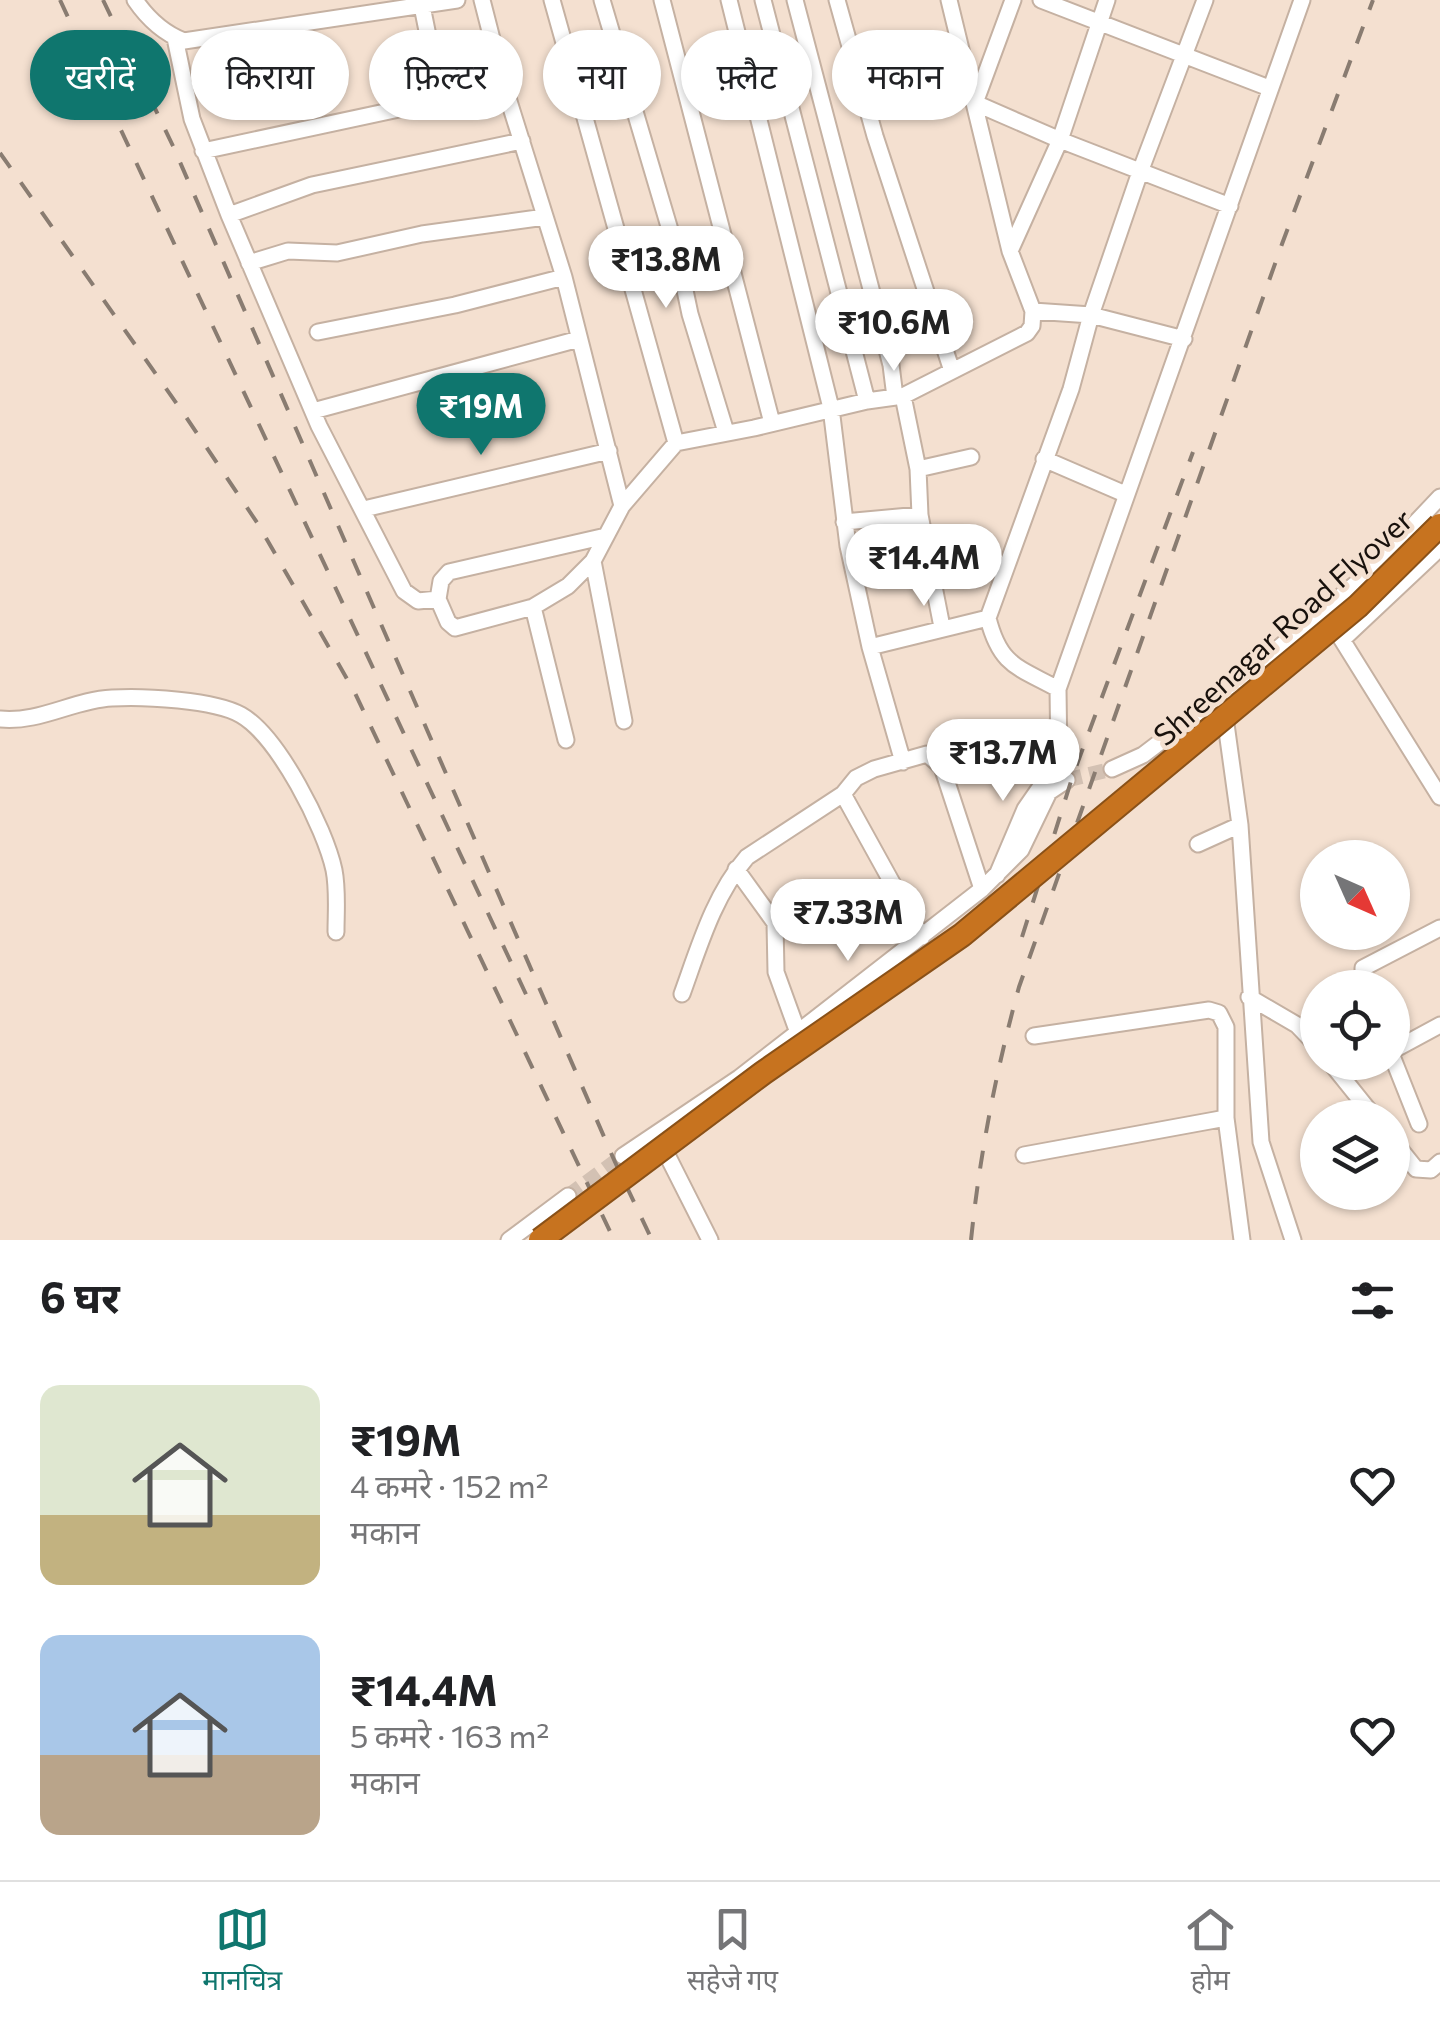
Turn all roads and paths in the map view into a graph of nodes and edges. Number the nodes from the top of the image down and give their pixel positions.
1 (135, 0) edge
2 (457, 0) edge
3 (482, 0) edge
4 (552, 0) edge
5 (602, 0) edge
6 (662, 0) edge
7 (729, 0) edge
8 (762, 0) edge
9 (795, 0) edge
10 (837, 0) edge
11 (949, 0) edge
12 (1013, 0) edge
13 (1040, 0) edge
14 (1106, 0) edge
15 (1205, 0) edge
16 (1302, 0) edge
17 (422, 6) junction
18 (1099, 22) junction
19 (427, 30) edge
20 (490, 30) edge
21 (957, 30) edge
22 (176, 38) junction
23 (1186, 56) junction
24 (1269, 88) junction
25 (978, 95) edge
26 (978, 104) edge
27 (369, 115) edge
28 (978, 116) edge
29 (515, 120) edge
30 (1060, 140) junction
31 (522, 141) junction
32 (203, 151) junction
33 (1140, 172) junction
34 (1230, 206) junction
35 (229, 215) junction
36 (545, 216) junction
37 (725, 243) junction
38 (1010, 251) junction
39 (678, 257) junction
40 (249, 262) junction
41 (564, 277) junction
42 (1033, 311) junction
43 (1091, 314) junction
44 (318, 332) dead end
45 (579, 339) junction
46 (1184, 339) junction
47 (952, 371) junction
48 (899, 396) junction
49 (866, 400) junction
50 (831, 408) junction
51 (313, 410) junction
52 (772, 423) junction
53 (726, 432) junction
54 (676, 442) junction
55 (609, 451) junction
56 (971, 457) dead end
57 (1044, 459) junction
58 (918, 469) junction
59 (1125, 494) junction
60 (1440, 496) edge
61 (622, 506) junction
62 (364, 509) junction
63 (920, 515) junction
64 (844, 522) junction
65 (1440, 525) edge
66 (606, 536) junction
67 (1440, 548) edge
68 (593, 561) junction
69 (438, 599) junction
70 (533, 607) junction
71 (1324, 611) junction
72 (988, 618) junction
73 (942, 627) junction
74 (1342, 640) junction
75 (870, 646) junction
76 (1058, 689) junction
77 (1222, 695) junction
78 (0, 719) edge
79 (624, 722) dead end
80 (566, 740) dead end
81 (903, 762) junction
82 (1112, 770) tunnel mouth
83 (1067, 780) tunnel mouth
84 (843, 794) junction
85 (1440, 797) edge
86 (1240, 825) junction
87 (1198, 844) dead end
88 (736, 869) junction
89 (997, 875) junction
90 (982, 889) junction
91 (1440, 928) edge
92 (336, 932) dead end
93 (922, 936) junction
94 (1363, 970) edge
95 (682, 994) dead end
96 (1249, 997) junction
97 (1440, 1025) edge
98 (1300, 1028) edge
99 (797, 1030) junction
100 (1034, 1036) dead end
101 (1410, 1043) edge
102 (1344, 1080) edge
103 (1402, 1080) edge
104 (1361, 1100) edge
105 (1226, 1118) junction
106 (1419, 1124) dead end
107 (656, 1134) junction
108 (1024, 1155) dead end
109 (623, 1156) tunnel mouth
110 (1410, 1162) edge
111 (1440, 1162) edge
112 (568, 1196) tunnel mouth
113 (527, 1232) edge
114 (554, 1240) edge
115 (710, 1240) edge
116 (1242, 1240) edge
117 (1293, 1240) edge

1 - 22 street
2 - 17 street
3 - 20 street
4 - 54 street
5 - 39 street
6 - 37 street
7 - 50 street
8 - 49 street
9 - 48 street
10 - 47 street
11 - 21 street
12 - 25 street
13 - 18 street
14 - 18 street
15 - 23 street
16 - 24 street
17 - 19 street
17 - 22 street
18 - 23 street
18 - 30 street
22 - 32 street
23 - 24 street
23 - 33 street
24 - 34 street
26 - 30 street
27 - 32 street
28 - 38 street
29 - 31 street
30 - 33 street
30 - 38 street
31 - 35 street
31 - 36 street
32 - 35 street
33 - 34 street
33 - 43 street
34 - 46 street
35 - 40 street
36 - 40 street
36 - 41 street
37 - 39 street
37 - 52 street
38 - 42 street
39 - 53 street
40 - 51 street
41 - 44 street
41 - 45 street
42 - 43 street
42 - 47 street
43 - 46 street
43 - 57 street
45 - 51 street
45 - 55 street
46 - 59 street
47 - 48 street
48 - 49 street
48 - 58 street
49 - 50 street
50 - 52 street
50 - 64 street
51 - 62 street
52 - 53 street
53 - 54 street
54 - 61 street
55 - 61 street
55 - 62 street
56 - 58 street
57 - 59 street
57 - 72 street
58 - 63 street
59 - 76 street
60 - 71 street
61 - 66 street
62 - 69 street
63 - 64 street
63 - 73 street
64 - 75 street
65 - 113 highway, Shreenagar Road Flyover, bridge
66 - 68 street
66 - 69 street
67 - 74 street
68 - 70 street
68 - 79 street
69 - 70 street
70 - 80 street
71 - 74 street
71 - 77 street
72 - 73 street
72 - 76 street
73 - 75 street
74 - 85 street
75 - 81 street
76 - 89 street
77 - 82 street
77 - 86 street
78 - 92 street
81 - 84 street
81 - 90 street
83 - 89 street
84 - 88 street
84 - 93 street
86 - 87 street
86 - 96 street
88 - 95 street
88 - 99 street
89 - 90 street
90 - 93 street
91 - 94 street
93 - 99 street
96 - 98 street
96 - 117 street
97 - 101 street
99 - 107 street
100 - 105 street
102 - 104 street
103 - 106 street
105 - 108 street
105 - 116 street
107 - 109 street
107 - 115 street
110 - 111 street
112 - 113 street
113 - 114 street

